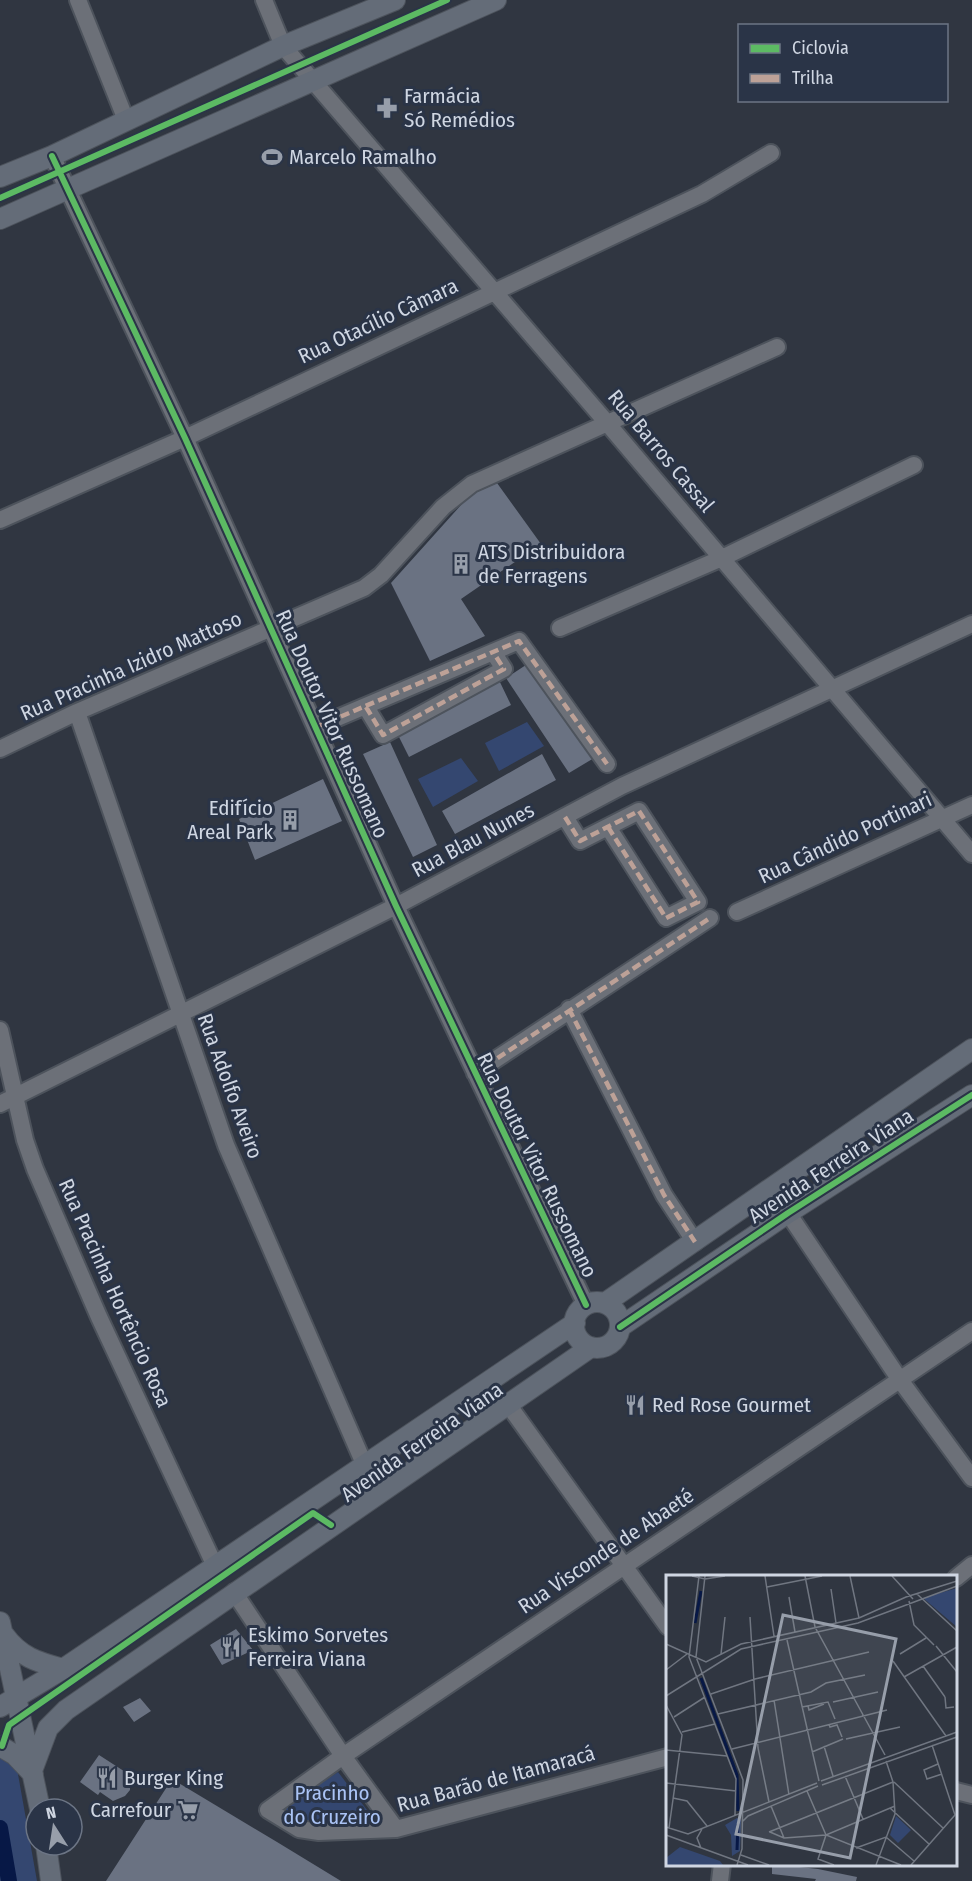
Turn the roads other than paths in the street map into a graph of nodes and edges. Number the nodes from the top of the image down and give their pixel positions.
1 (78, 0) edge
2 (264, 0) edge
3 (395, 0) edge
4 (496, 0) edge
5 (283, 46) junction
6 (313, 79) junction
7 (126, 120) junction
8 (771, 153) dead end
9 (52, 156) junction
10 (0, 177) edge
11 (69, 188) junction
12 (0, 219) edge
13 (494, 291) junction
14 (777, 347) dead end
15 (608, 423) junction
16 (185, 438) junction
17 (914, 465) dead end
18 (0, 520) edge
19 (722, 558) junction
20 (972, 624) edge
21 (560, 628) dead end
22 (272, 629) junction
23 (493, 652) junction
24 (831, 689) junction
25 (366, 707) junction
26 (76, 712) junction
27 (316, 727) junction
28 (0, 749) edge
29 (607, 764) dead end
30 (972, 805) edge
31 (565, 817) junction
32 (941, 819) junction
33 (608, 827) junction
34 (972, 854) edge
35 (396, 906) junction
36 (737, 912) dead end
37 (710, 918) dead end
38 (569, 1009) junction
39 (179, 1015) junction
40 (0, 1030) edge
41 (972, 1049) edge
42 (475, 1073) junction
43 (972, 1095) edge
44 (17, 1096) junction
45 (0, 1104) edge
46 (788, 1213) junction
47 (695, 1242) junction
48 (595, 1304) junction
49 (575, 1323) junction
50 (620, 1327) junction
51 (972, 1331) edge
52 (591, 1347) junction
53 (900, 1380) junction
54 (507, 1403) junction
55 (365, 1466) junction
56 (972, 1478) edge
57 (625, 1565) junction
58 (972, 1565) edge
59 (215, 1566) junction
60 (957, 1577) edge
61 (234, 1592) junction
62 (666, 1624) edge
63 (1, 1628) edge
64 (63, 1669) junction
65 (9, 1702) edge
66 (0, 1746) edge
67 (343, 1756) junction
68 (666, 1758) edge
69 (33, 1771) junction
70 (957, 1791) edge
71 (972, 1795) edge
72 (38, 1797) edge
73 (268, 1810) joint
74 (396, 1829) junction
75 (48, 1857) edge
76 (723, 1866) edge
77 (51, 1881) edge
78 (720, 1881) edge

1 - 7 street
2 - 5 street, Rua Barros Cassal
3 - 5 main road
4 - 6 main road
5 - 6 street, Rua Barros Cassal
5 - 7 main road
6 - 11 main road
6 - 13 street, Rua Barros Cassal
7 - 9 main road
8 - 13 street, Rua Otacílio Câmara
9 - 10 main road
9 - 11 street, Rua Doutor Vitor Russomano
11 - 12 main road
11 - 16 street, Rua Doutor Vitor Russomano
13 - 15 street, Rua Barros Cassal
13 - 16 street, Rua Otacílio Câmara
14 - 15 street, Rua Pracinha Izidro Mattoso
15 - 19 street, Rua Barros Cassal
15 - 22 street, Rua Pracinha Izidro Mattoso
16 - 18 street, Rua Otacílio Câmara
16 - 22 street, Rua Doutor Vitor Russomano
17 - 19 street
19 - 21 street
19 - 24 street, Rua Barros Cassal
20 - 24 street, Rua Blau Nunes
22 - 26 street, Rua Pracinha Izidro Mattoso
22 - 27 street, Rua Doutor Vitor Russomano
23 - 25 street
23 - 25 street
23 - 29 street
24 - 31 street, Rua Blau Nunes
24 - 32 street, Rua Barros Cassal
25 - 27 street
26 - 28 street, Rua Pracinha Izidro Mattoso
26 - 39 street, Rua Adolfo Aveiro
27 - 35 street, Rua Doutor Vitor Russomano
30 - 32 street, Rua Cândido Portinari
31 - 33 street
31 - 35 street, Rua Blau Nunes
32 - 34 street, Rua Barros Cassal
32 - 36 street, Rua Cândido Portinari
33 - 33 street
35 - 39 street, Rua Blau Nunes
35 - 42 street, Rua Doutor Vitor Russomano
37 - 38 street
38 - 42 street
38 - 47 street
39 - 44 street, Rua Blau Nunes
39 - 55 street, Rua Adolfo Aveiro
40 - 44 street, Rua Pracinha Hortêncio Rosa
41 - 47 main road, Avenida Ferreira Viana
42 - 48 street, Rua Doutor Vitor Russomano
43 - 46 main road, Avenida Ferreira Viana
44 - 45 street, Rua Blau Nunes
44 - 59 street, Rua Pracinha Hortêncio Rosa
46 - 50 main road, Avenida Ferreira Viana
46 - 53 street
47 - 48 main road, Avenida Ferreira Viana
48 - 49 main road
48 - 50 main road
49 - 52 main road
49 - 55 main road, Avenida Ferreira Viana
50 - 52 main road
51 - 53 street, Rua Visconde de Abaeté
52 - 54 main road, Avenida Ferreira Viana
53 - 56 street
53 - 57 street, Rua Visconde de Abaeté
54 - 57 street
54 - 61 main road, Avenida Ferreira Viana
55 - 59 main road, Avenida Ferreira Viana
57 - 62 street
57 - 67 street, Rua Visconde de Abaeté
58 - 60 street
59 - 64 main road, Avenida Ferreira Viana
61 - 67 street
61 - 69 main road, Avenida Ferreira Viana
63 - 64 main road
63 - 65 main road
64 - 65 main road, Avenida Ferreira Viana
65 - 69 main road
66 - 69 main road
67 - 73 street, Rua Visconde de Abaeté
67 - 74 street
68 - 74 street, Rua Barão de Itamaracá
69 - 72 main road
70 - 71 street
73 - 74 street, Rua Barão de Itamaracá
75 - 77 main road
76 - 78 street

